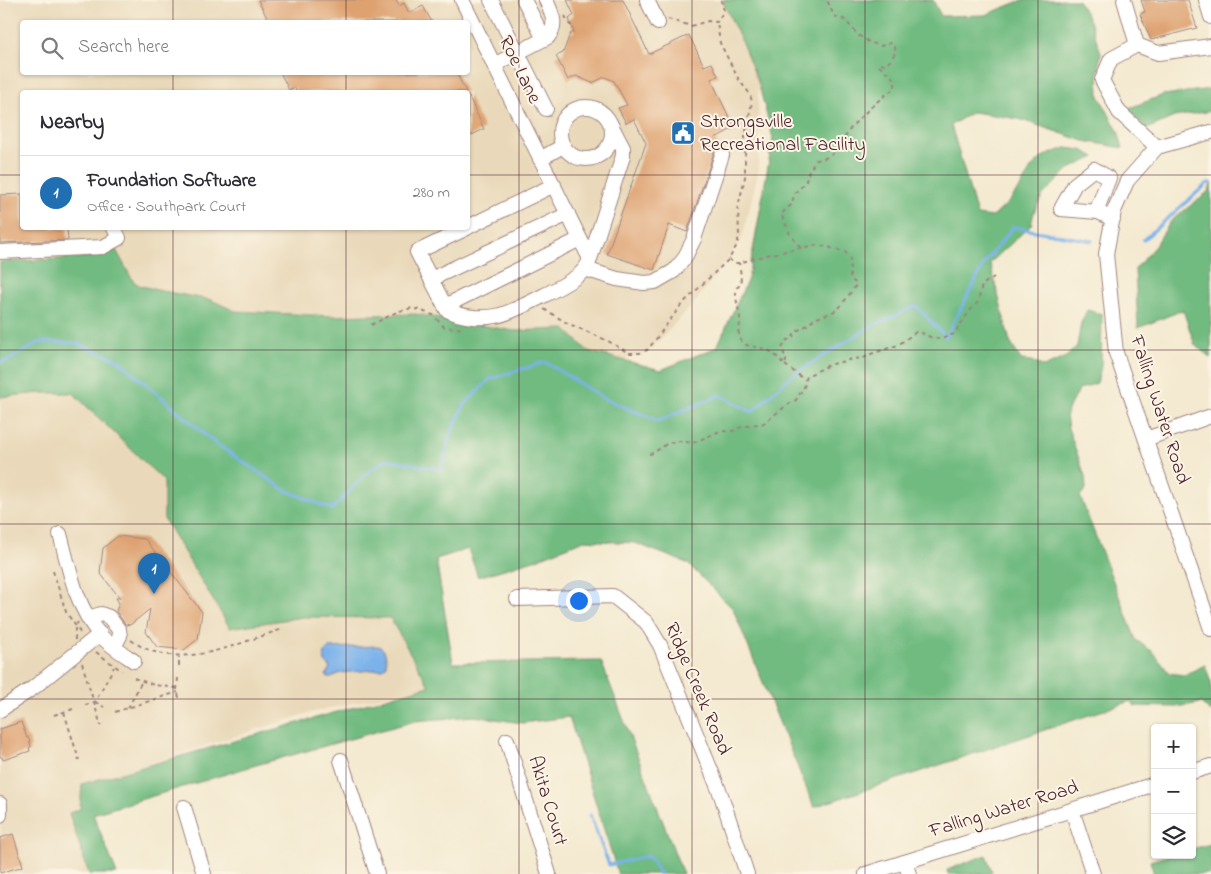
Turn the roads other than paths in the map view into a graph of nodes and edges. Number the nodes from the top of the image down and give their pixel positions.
1 (462, 0) edge
2 (491, 0) edge
3 (524, 0) edge
4 (546, 0) edge
5 (647, 0) edge
6 (1124, 0) edge
7 (1206, 0) edge
8 (1211, 17) edge
9 (658, 23) road end
10 (544, 40) junction
11 (1137, 45) junction
12 (1211, 46) edge
13 (518, 53) junction
14 (494, 65) junction
15 (546, 109) dead end
16 (610, 123) junction
17 (1211, 132) edge
18 (563, 146) junction
19 (1157, 148) junction
20 (722, 155) dead end
21 (540, 158) junction
22 (554, 186) junction
23 (1096, 212) dead end
24 (568, 214) junction
25 (1113, 219) junction
26 (470, 227) edge
27 (115, 230) edge
28 (463, 230) edge
29 (580, 239) junction
30 (0, 252) edge
31 (587, 264) junction
32 (431, 279) junction
33 (445, 306) junction
34 (1211, 416) edge
35 (1146, 438) junction
36 (60, 534) dead end
37 (517, 599) dead end
38 (85, 618) junction
39 (1211, 629) edge
40 (100, 634) junction
41 (114, 647) junction
42 (134, 661) dead end
43 (0, 710) edge
44 (507, 740) dead end
45 (341, 760) dead end
46 (1211, 766) edge
47 (1196, 771) edge
48 (1151, 785) edge
49 (0, 804) edge
50 (184, 807) dead end
51 (1072, 810) junction
52 (0, 815) edge
53 (907, 868) edge
54 (204, 874) edge
55 (377, 874) edge
56 (549, 874) edge
57 (747, 874) edge
58 (866, 874) edge
59 (1092, 874) edge

1 - 14 street, Roe Lane
2 - 13 street
3 - 10 street
4 - 10 street
5 - 9 street
6 - 11 street
7 - 8 street
10 - 13 street
11 - 12 street
11 - 19 street
13 - 14 street
13 - 15 street
14 - 21 street, Roe Lane
16 - 18 street
16 - 18 street
16 - 31 street
17 - 19 street
18 - 21 street
19 - 25 street, Falling Water Road
20 - 31 street
21 - 22 street, Roe Lane
22 - 24 street, Roe Lane
22 - 26 street
23 - 25 street
24 - 29 street, Roe Lane
24 - 32 street
25 - 35 street, Falling Water Road
27 - 30 street
28 - 32 street
29 - 31 street, Roe Lane
29 - 33 street
31 - 33 street
32 - 33 street
34 - 35 street
35 - 39 street, Falling Water Road
36 - 38 street
37 - 57 street, Ridge Creek Road
38 - 40 street
38 - 41 street
40 - 41 street
40 - 43 street
41 - 42 street
44 - 56 street, Akita Court
45 - 55 street
46 - 47 street
48 - 51 street, Falling Water Road
49 - 52 street
50 - 54 street
51 - 53 street, Falling Water Road
51 - 59 street
53 - 58 street, Falling Water Road

